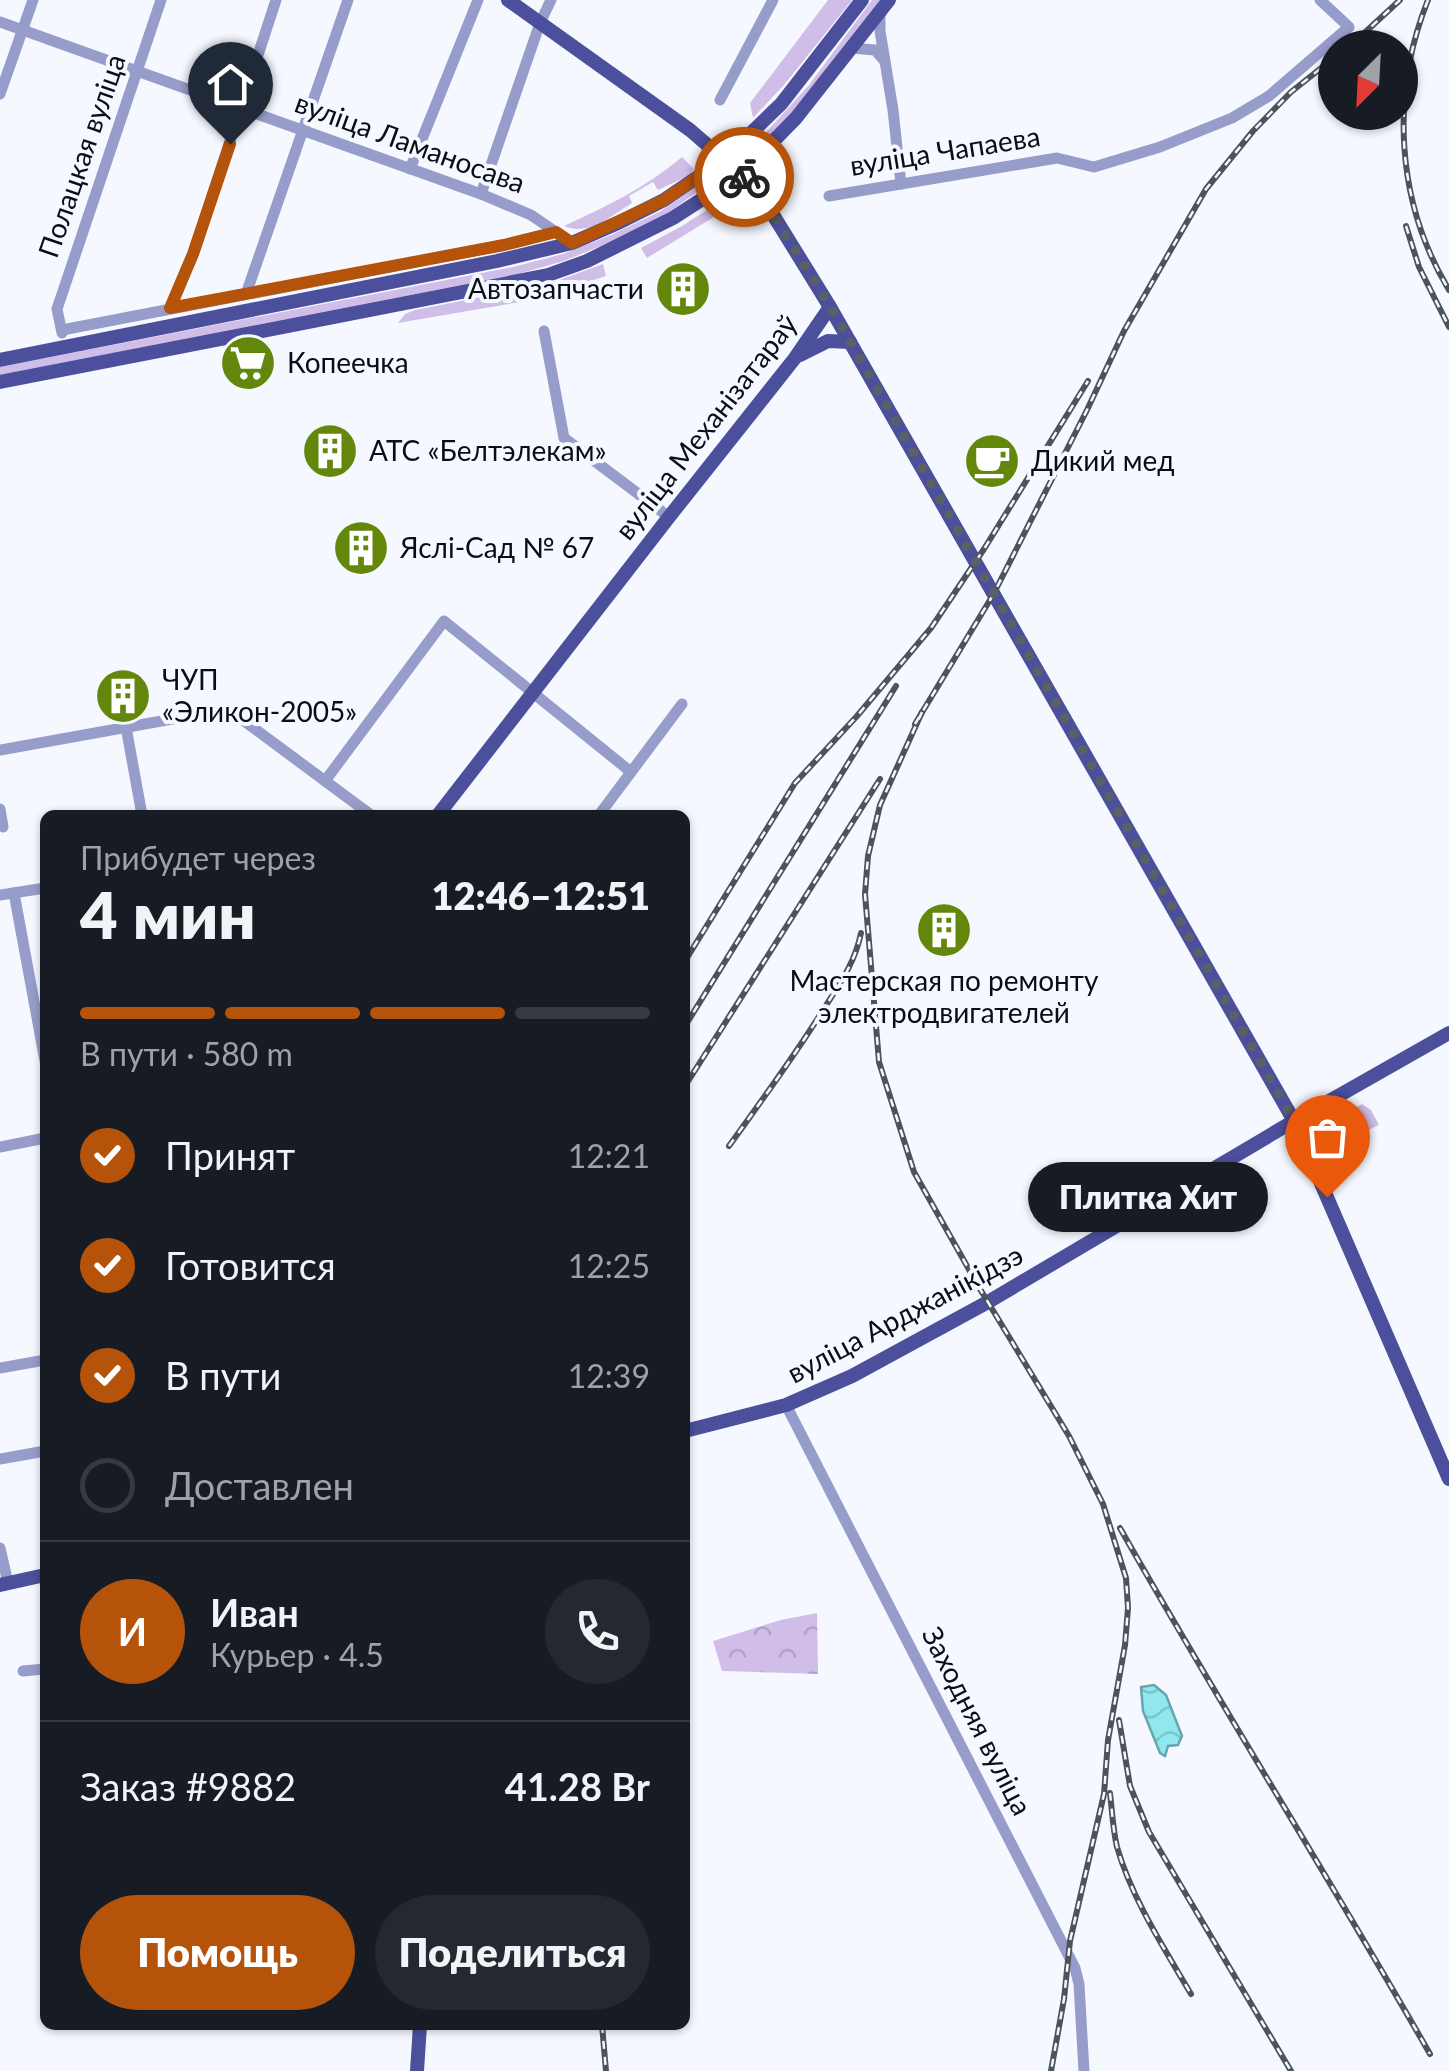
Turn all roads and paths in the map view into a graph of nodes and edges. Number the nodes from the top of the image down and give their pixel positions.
1 (33, 0) edge
2 (161, 0) edge
3 (276, 0) edge
4 (348, 0) edge
5 (478, 0) edge
6 (508, 0) edge
7 (551, 0) edge
8 (773, 0) edge
9 (862, 0) edge
10 (1320, 0) edge
11 (884, 6) edge
12 (0, 22) edge
13 (540, 23) junction
14 (22, 30) junction
15 (851, 48) junction
16 (884, 60) junction
17 (137, 70) junction
18 (0, 94) edge
19 (720, 100) dead end
20 (242, 108) junction
21 (302, 130) junction
22 (724, 159) junction
23 (410, 169) junction
24 (741, 174) junction
25 (901, 184) junction
26 (482, 194) junction
27 (829, 196) dead end
28 (556, 232) junction
29 (572, 243) junction
30 (246, 294) junction
31 (830, 306) junction
32 (170, 308) junction
33 (62, 330) junction
34 (544, 331) dead end
35 (850, 342) junction
36 (63, 348) junction
37 (795, 358) junction
38 (0, 360) edge
39 (0, 382) edge
40 (669, 517) junction
41 (532, 692) junction
42 (682, 704) dead end
43 (126, 727) junction
44 (0, 750) edge
45 (631, 772) junction
46 (325, 781) junction
47 (0, 808) edge
48 (141, 810) edge
49 (364, 810) edge
50 (442, 810) edge
51 (603, 810) edge
52 (3, 827) dead end
53 (40, 889) edge
54 (14, 893) junction
55 (0, 896) edge
56 (1449, 1033) edge
57 (40, 1034) edge
58 (1294, 1121) junction
59 (40, 1139) edge
60 (0, 1147) edge
61 (40, 1361) edge
62 (0, 1368) edge
63 (786, 1404) junction
64 (690, 1430) edge
65 (40, 1452) edge
66 (0, 1459) edge
67 (1449, 1479) edge
68 (0, 1548) edge
69 (40, 1577) edge
70 (4, 1584) edge
71 (40, 1670) edge
72 (22, 1671) dead end
73 (420, 2030) edge
74 (417, 2071) edge
75 (1084, 2071) edge

1 - 14 street
2 - 17 street, Полацкая вуліца
3 - 20 street
4 - 21 street
5 - 23 street
6 - 13 main road
7 - 13 street
8 - 19 street
9 - 22 main road
10 - 25 street, вуліца Чапаева
11 - 15 main road
11 - 16 street
12 - 14 street, вуліца Ламаносава
13 - 22 main road
13 - 26 street
14 - 17 street, вуліца Ламаносава
14 - 18 street
15 - 16 street
15 - 24 main road
16 - 25 street
17 - 20 street, вуліца Ламаносава
17 - 33 street, Полацкая вуліца
20 - 21 street, вуліца Ламаносава
20 - 32 street
21 - 23 street, вуліца Ламаносава
21 - 30 street
22 - 24 main road
22 - 29 main road
23 - 26 street, вуліца Ламаносава
24 - 31 main road
24 - 39 main road
25 - 27 street, вуліца Чапаева
26 - 28 street, вуліца Ламаносава
28 - 29 street, вуліца Ламаносава
28 - 30 street
29 - 36 main road
30 - 32 street
31 - 35 main road
31 - 37 main road, вуліца Механізатараў
32 - 33 street
33 - 36 street, Полацкая вуліца
34 - 40 street
35 - 37 main road
35 - 58 main road
36 - 38 main road
37 - 40 main road, вуліца Механізатараў
40 - 41 main road, вуліца Механізатараў
41 - 45 street
41 - 46 street
41 - 50 main road, вуліца Механізатараў
42 - 45 street
43 - 44 street
43 - 46 street
43 - 48 street
45 - 51 street
46 - 49 street
47 - 52 street
53 - 54 street
54 - 55 street
54 - 57 street
56 - 58 main road, вуліца Арджанікідзэ
58 - 63 main road, вуліца Арджанікідзэ
58 - 67 main road
59 - 60 street
61 - 62 street
63 - 64 main road, вуліца Арджанікідзэ
63 - 75 street, Заходняя вуліца
65 - 66 street
68 - 70 street
69 - 70 main road
71 - 72 street
73 - 74 main road

